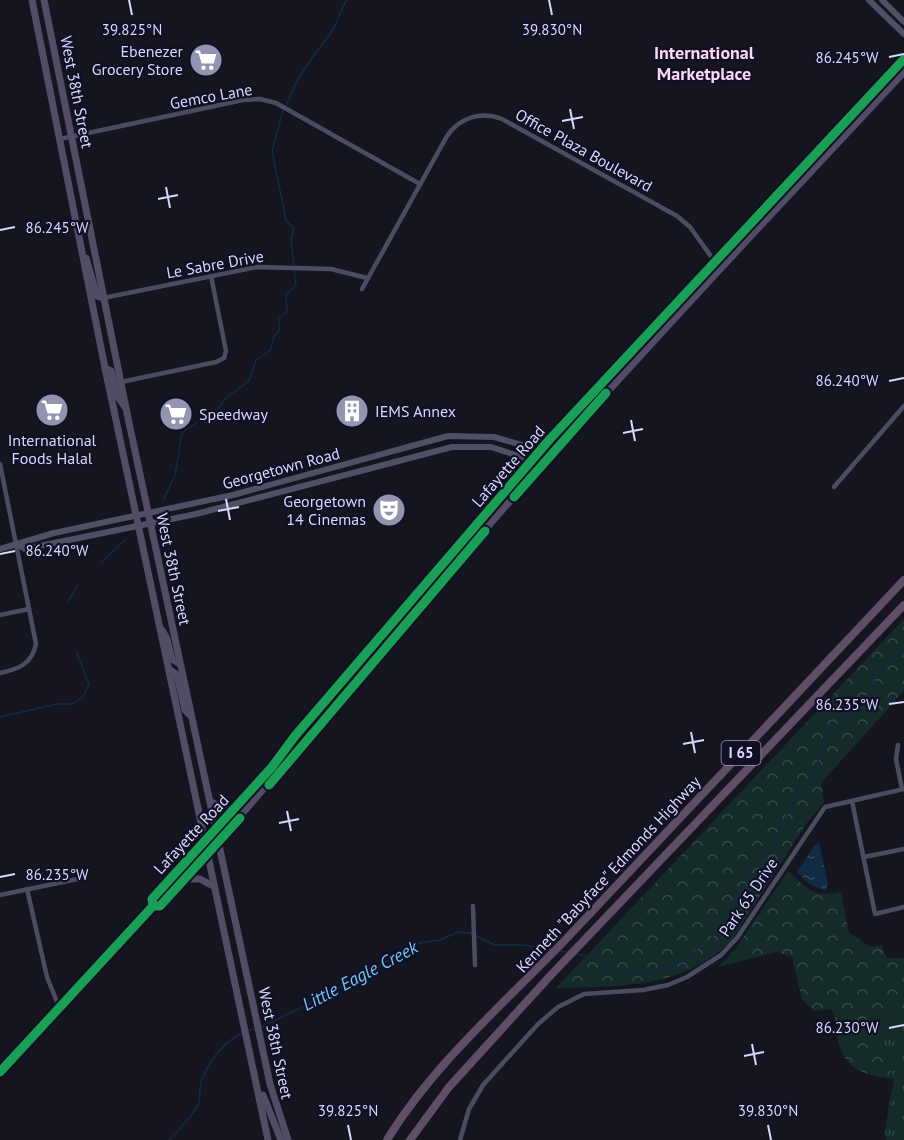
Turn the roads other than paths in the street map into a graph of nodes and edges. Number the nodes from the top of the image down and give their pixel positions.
1 (32, 0) edge
2 (44, 0) edge
3 (869, 0) edge
4 (882, 0) edge
5 (904, 22) edge
6 (904, 34) edge
7 (904, 59) edge
8 (904, 72) edge
9 (72, 136) junction
10 (60, 139) junction
11 (420, 184) junction
12 (79, 242) junction
13 (714, 262) junction
14 (720, 268) junction
15 (211, 276) junction
16 (367, 278) junction
17 (362, 289) dead end
18 (103, 298) junction
19 (105, 368) junction
20 (121, 382) junction
21 (904, 406) edge
22 (127, 409) junction
23 (539, 452) junction
24 (549, 458) junction
25 (532, 460) junction
26 (0, 464) edge
27 (543, 464) junction
28 (2, 479) edge
29 (834, 487) dead end
30 (149, 514) junction
31 (136, 516) junction
32 (150, 523) junction
33 (138, 525) junction
34 (18, 546) junction
35 (0, 549) edge
36 (904, 580) edge
37 (904, 606) edge
38 (29, 609) junction
39 (0, 615) edge
40 (160, 628) junction
41 (180, 664) junction
42 (169, 669) junction
43 (0, 673) edge
44 (192, 718) junction
45 (898, 745) dead end
46 (903, 789) edge
47 (852, 801) junction
48 (211, 802) junction
49 (235, 808) junction
50 (216, 829) junction
51 (204, 842) junction
52 (219, 842) junction
53 (904, 849) edge
54 (207, 855) junction
55 (864, 858) junction
56 (82, 878) dead end
57 (185, 879) junction
58 (214, 887) junction
59 (27, 889) junction
60 (0, 895) edge
61 (153, 906) junction
62 (473, 906) dead end
63 (904, 907) edge
64 (475, 965) dead end
65 (59, 1007) junction
66 (0, 1072) edge
67 (260, 1090) junction
68 (268, 1140) edge
69 (281, 1140) edge
70 (288, 1140) edge
71 (387, 1140) edge
72 (410, 1140) edge
73 (460, 1140) edge

1 - 10 main road, West 38th Street
2 - 9 main road, West 38th Street
3 - 6 main road
4 - 5 main road
7 - 13 main road, Lafayette Road
8 - 14 main road, Lafayette Road
9 - 10 street, Gemco Lane
9 - 11 street, Gemco Lane
9 - 18 main road, West 38th Street
10 - 12 main road, West 38th Street
11 - 13 street, Office Plaza Boulevard
11 - 16 street, Office Plaza Boulevard
12 - 18 main road
12 - 19 main road, West 38th Street
13 - 14 street, Office Plaza Boulevard
13 - 23 main road, Lafayette Road
14 - 24 main road, Lafayette Road
15 - 16 street, Le Sabre Drive
15 - 18 street, Le Sabre Drive
15 - 20 street
16 - 17 street, Office Plaza Boulevard
18 - 20 main road, West 38th Street
19 - 22 main road
19 - 31 main road, West 38th Street
20 - 22 main road, West 38th Street
21 - 29 street
22 - 30 main road, West 38th Street
23 - 24 main road, Georgetown Road
23 - 25 main road, Lafayette Road
23 - 30 main road, Georgetown Road
24 - 27 main road, Lafayette Road
25 - 27 main road, Georgetown Road
25 - 32 main road, Georgetown Road
25 - 49 main road, Lafayette Road
26 - 28 street
27 - 52 main road, Lafayette Road
28 - 34 street
30 - 31 main road, Georgetown Road
30 - 32 main road, West 38th Street
31 - 33 main road, West 38th Street
31 - 34 main road, Georgetown Road
32 - 33 main road, Georgetown Road
32 - 41 main road, West 38th Street
33 - 34 main road, Georgetown Road
33 - 40 main road, West 38th Street
34 - 35 main road, Georgetown Road
34 - 38 street
36 - 71 highway, Kenneth "Babyface" Edmonds Highway / I 65
37 - 72 highway, Kenneth "Babyface" Edmonds Highway / I 65
38 - 39 street
38 - 43 street
40 - 41 main road
40 - 42 main road, West 38th Street
41 - 44 main road, West 38th Street
42 - 44 main road
42 - 51 main road, West 38th Street
44 - 48 main road, West 38th Street
45 - 46 street
46 - 47 street
47 - 55 street
47 - 73 street, Park 65 Drive
48 - 49 main road
48 - 50 main road, West 38th Street
49 - 50 main road, Lafayette Road
50 - 51 main road, Lafayette Road
50 - 52 main road, West 38th Street
51 - 54 main road, West 38th Street
51 - 61 main road, Lafayette Road
52 - 54 main road, Lafayette Road
52 - 70 main road, West 38th Street
53 - 55 street
54 - 57 main road, Lafayette Road
54 - 58 main road, West 38th Street
55 - 63 street
56 - 59 street
57 - 58 main road
57 - 61 main road, Lafayette Road
58 - 67 main road, West 38th Street
59 - 60 street
59 - 65 street
61 - 65 main road, Lafayette Road
62 - 64 street
65 - 66 main road, Lafayette Road
67 - 68 main road, West 38th Street
67 - 69 main road

